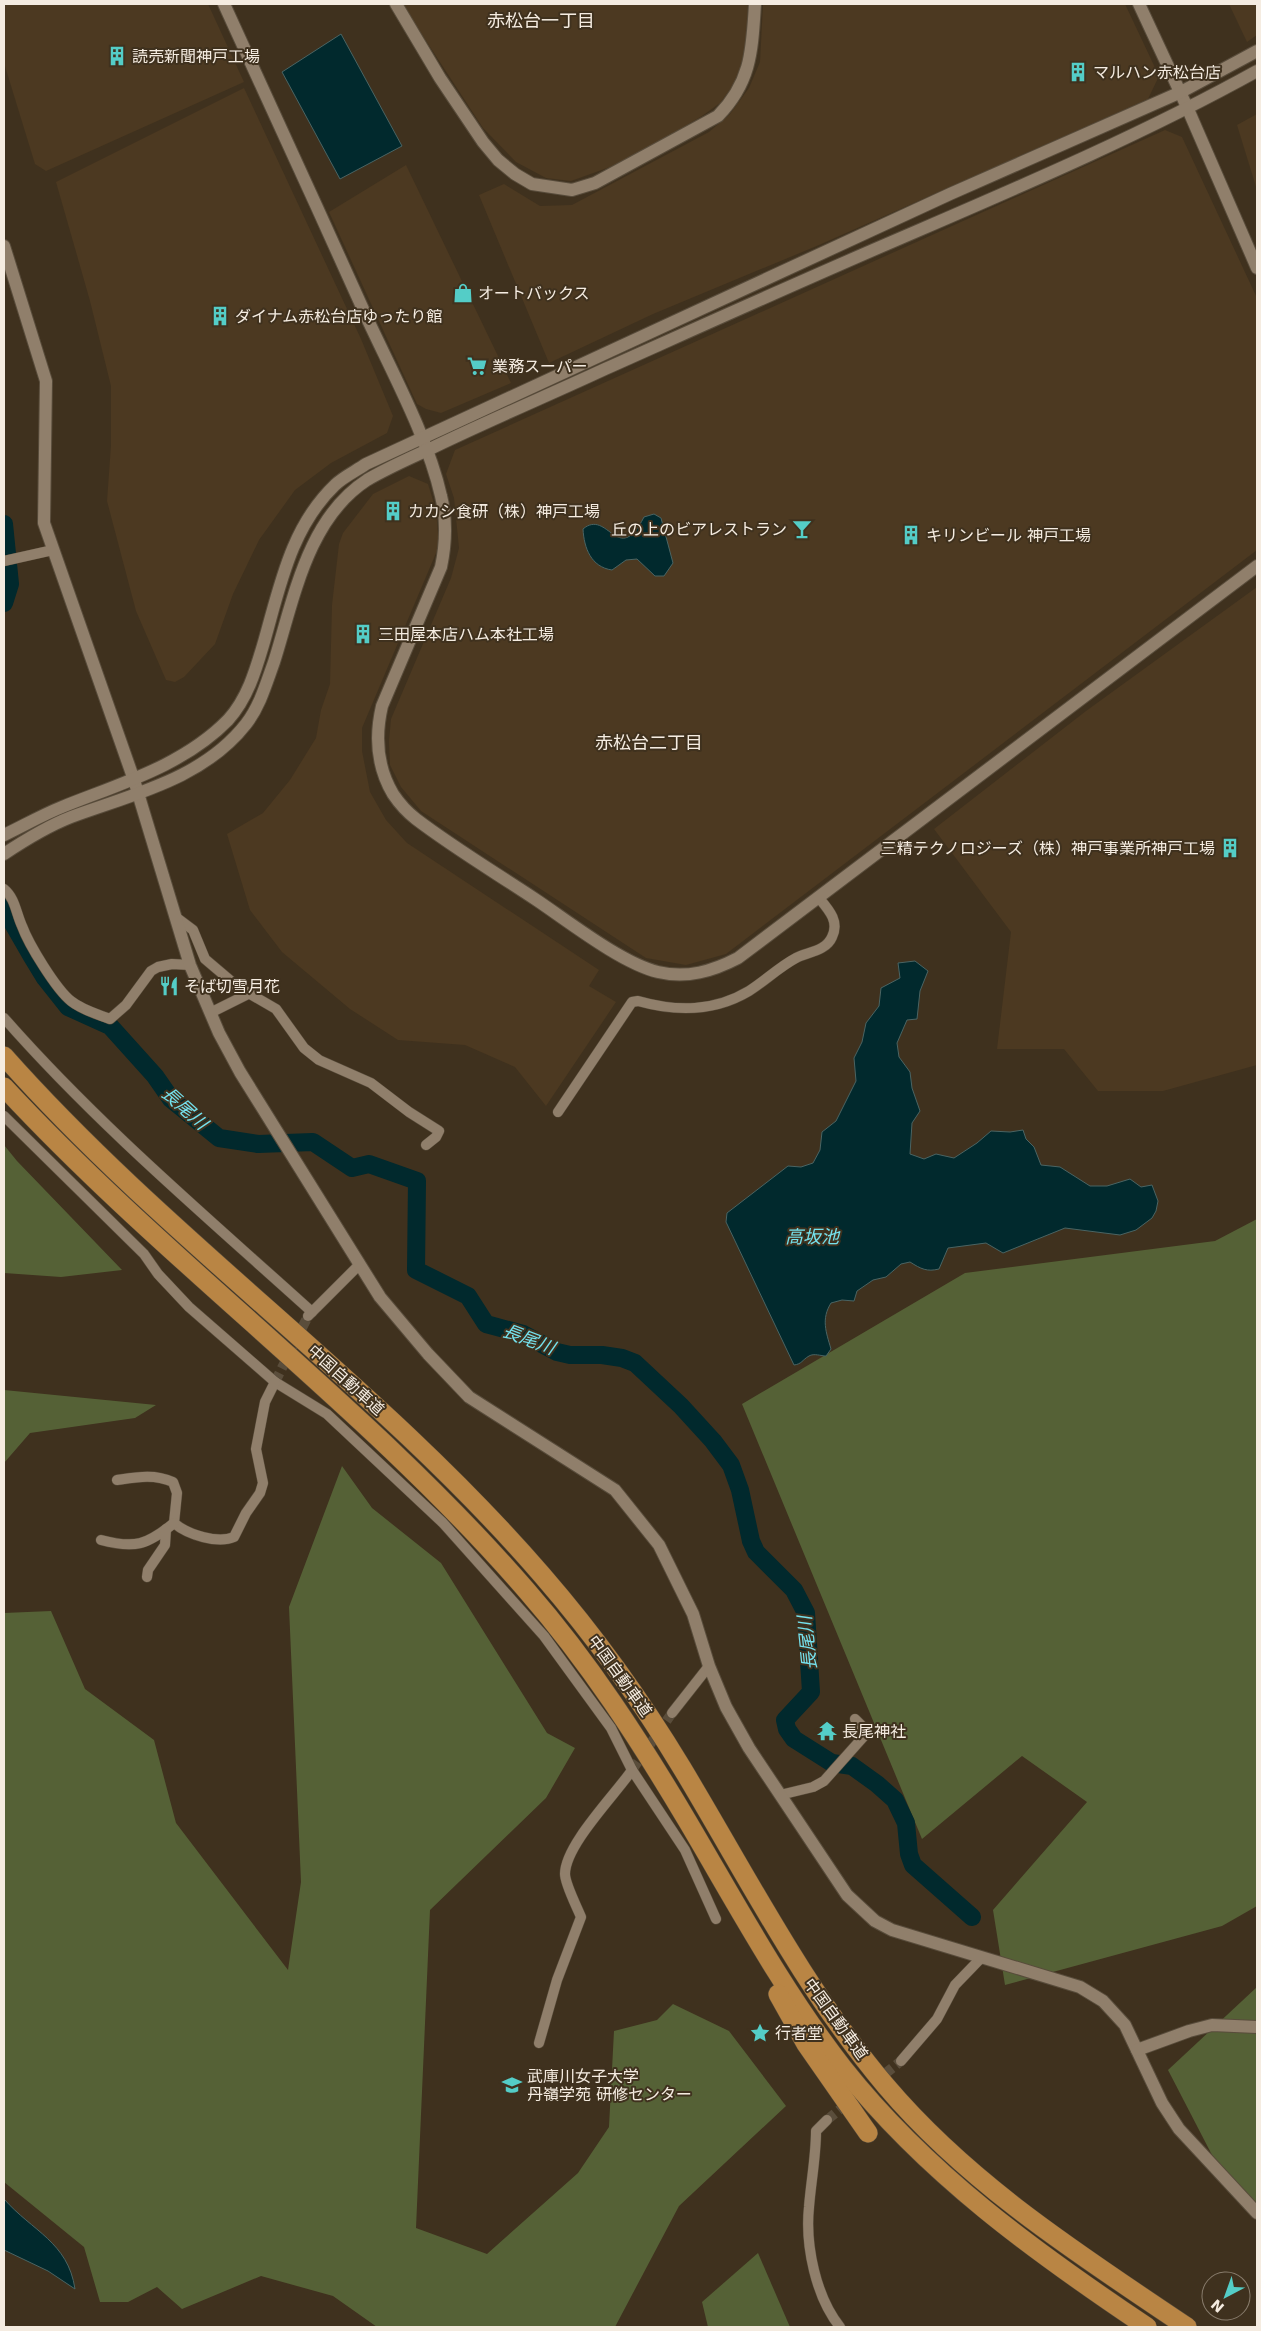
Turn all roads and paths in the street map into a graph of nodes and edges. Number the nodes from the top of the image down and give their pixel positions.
1 (224, 4) edge
2 (396, 4) edge
3 (755, 4) edge
4 (1139, 4) edge
5 (1257, 51) edge
6 (1257, 71) edge
7 (1181, 92) junction
8 (1187, 107) junction
9 (4, 246) edge
10 (1257, 268) edge
11 (421, 438) junction
12 (426, 450) junction
13 (53, 550) junction
14 (4, 561) edge
15 (1257, 566) edge
16 (134, 780) junction
17 (138, 794) junction
18 (4, 835) edge
19 (4, 854) edge
20 (4, 889) edge
21 (818, 897) junction
22 (177, 918) junction
23 (190, 965) junction
24 (250, 993) junction
25 (210, 1013) junction
26 (4, 1018) edge
27 (4, 1056) edge
28 (4, 1087) edge
29 (558, 1112) dead end
30 (4, 1116) edge
31 (426, 1145) dead end
32 (360, 1264) junction
33 (275, 1382) junction
34 (117, 1480) dead end
35 (170, 1526) junction
36 (101, 1540) dead end
37 (148, 1577) dead end
38 (709, 1666) junction
39 (672, 1713) tunnel mouth
40 (855, 1719) dead end
41 (632, 1770) junction
42 (780, 1795) junction
43 (722, 1881) junction
44 (716, 1919) dead end
45 (982, 1957) junction
46 (1257, 2027) edge
47 (539, 2043) dead end
48 (1137, 2050) junction
49 (901, 2060) tunnel mouth
50 (827, 2120) tunnel mouth
51 (868, 2133) dead end
52 (1257, 2213) edge
53 (1125, 2285) junction
54 (840, 2327) edge
55 (1147, 2327) edge
56 (1187, 2327) edge
57 (1196, 2327) edge

1 - 11 street
2 - 3 street
4 - 7 street
5 - 7 street
6 - 8 street
7 - 8 street
7 - 11 street
8 - 10 street
8 - 12 street
9 - 13 street
11 - 12 street
11 - 16 street
12 - 17 street
12 - 21 street
13 - 14 street
13 - 16 street
15 - 21 street
16 - 17 street
16 - 18 street
17 - 19 street
17 - 22 street
20 - 23 street
21 - 29 street
22 - 23 street
22 - 24 street
23 - 25 street
24 - 25 street
24 - 31 street
25 - 32 street
26 - 32 street
27 - 53 highway, 中国自動車道
28 - 43 highway, 中国自動車道
30 - 33 street
32 - 38 street
33 - 35 street
33 - 41 street
34 - 35 street
35 - 36 street
35 - 37 street
38 - 39 street
38 - 42 street
40 - 42 street
41 - 44 street
41 - 47 street
42 - 45 street
43 - 51 highway
43 - 55 highway, 中国自動車道
45 - 48 street
45 - 49 street
46 - 48 street
48 - 52 street
50 - 54 street
53 - 56 highway, 中国自動車道
53 - 57 highway

